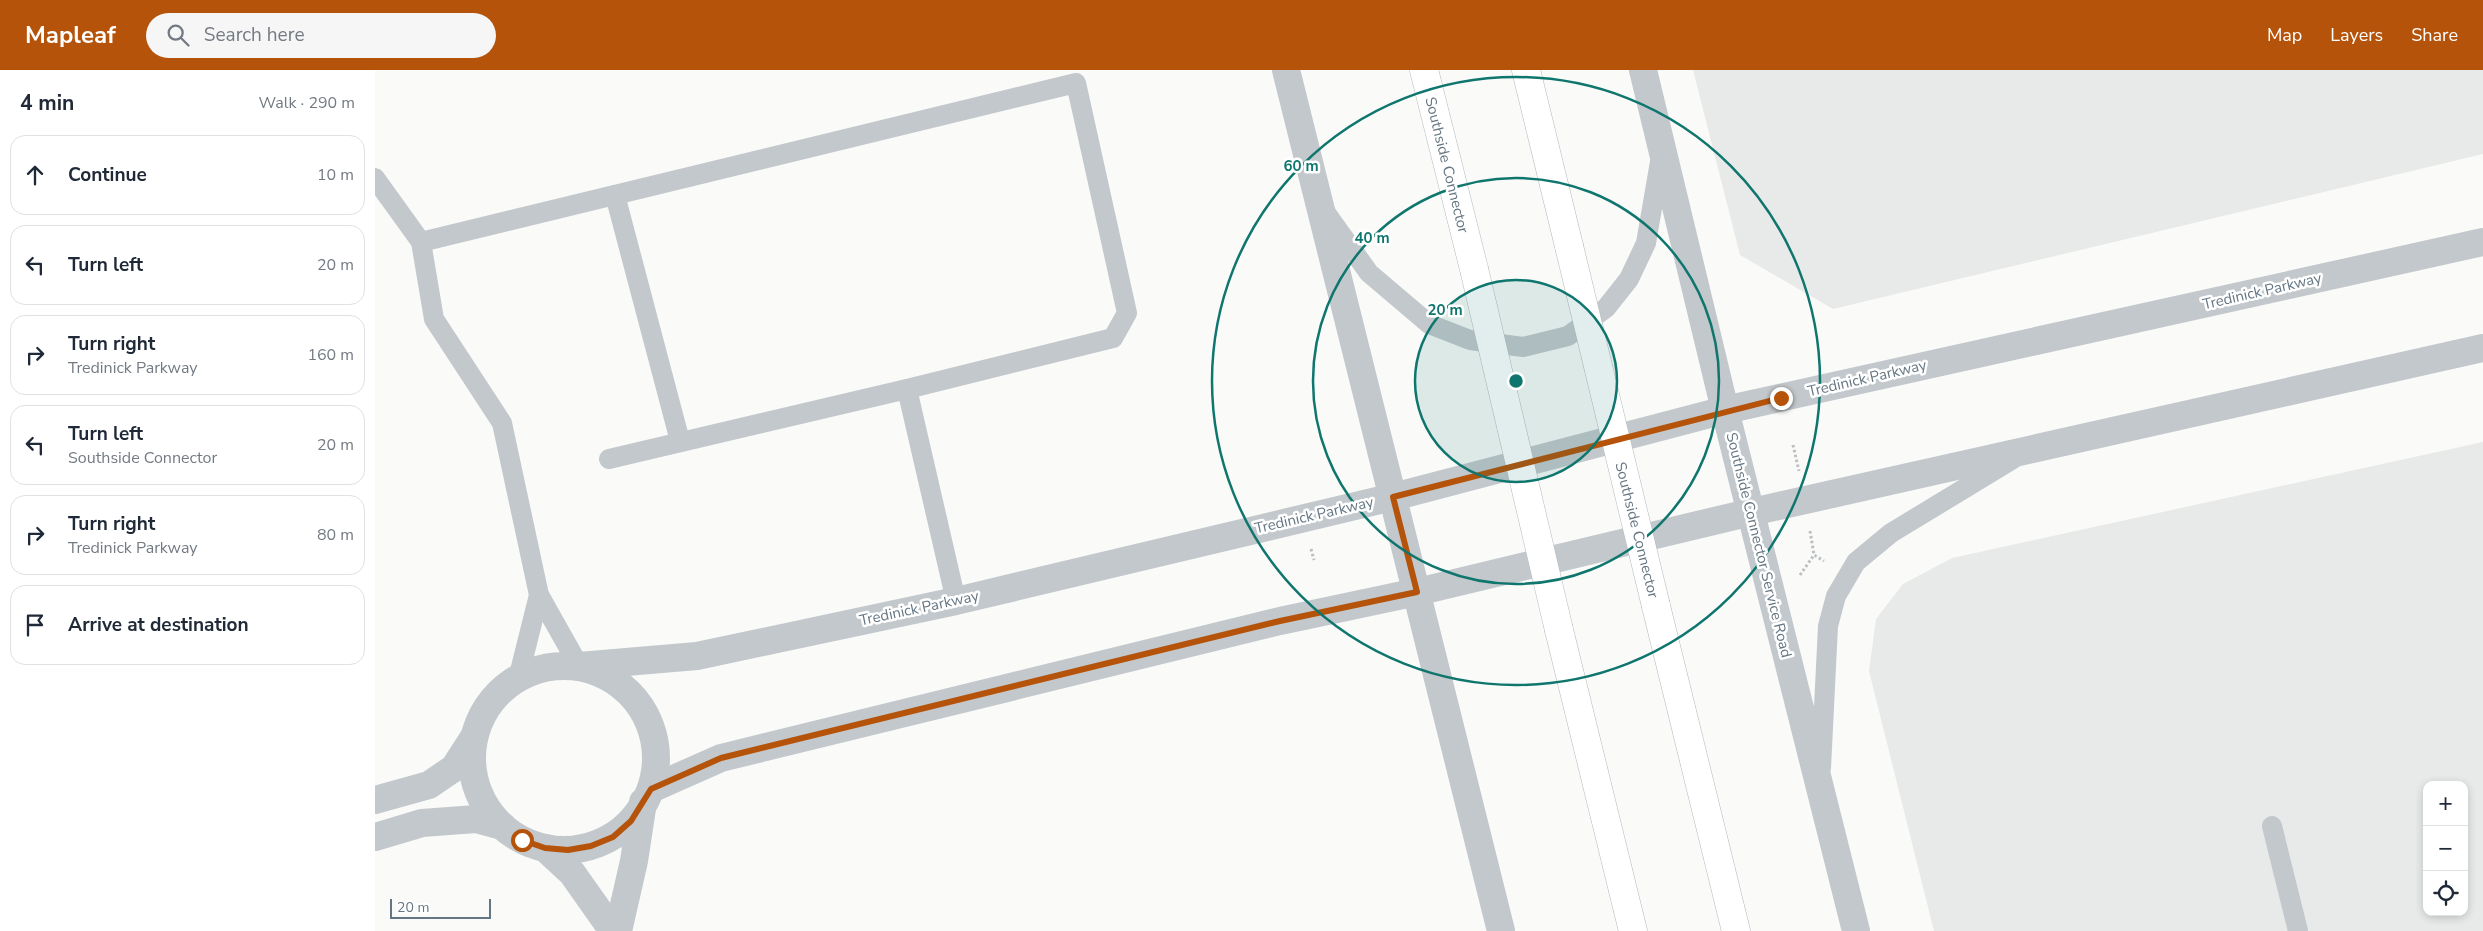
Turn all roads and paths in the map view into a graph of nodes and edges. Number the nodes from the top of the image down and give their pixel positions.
1 (1286, 70) edge
2 (1423, 70) edge
3 (1526, 70) edge
4 (1643, 70) edge
5 (1074, 77) edge
6 (1662, 149) junction
7 (375, 178) edge
8 (615, 195) junction
9 (1320, 205) junction
10 (421, 242) junction
11 (2483, 242) edge
12 (2483, 348) edge
13 (907, 389) junction
14 (1725, 410) junction
15 (680, 442) junction
16 (1793, 445) dead end
17 (2027, 451) junction
18 (609, 458) dead end
19 (1799, 472) dead end
20 (1393, 497) junction
21 (1752, 512) junction
22 (1810, 530) dead end
23 (1813, 555) junction
24 (1828, 563) dead end
25 (1796, 580) dead end
26 (1417, 592) junction
27 (539, 595) junction
28 (956, 601) junction
29 (579, 666) junction
30 (518, 679) junction
31 (475, 736) junction
32 (1820, 787) junction
33 (647, 796) junction
34 (375, 800) edge
35 (502, 826) junction
36 (2272, 826) dead end
37 (375, 837) edge
38 (545, 848) junction
39 (613, 931) edge
40 (618, 931) edge
41 (1501, 931) edge
42 (1633, 931) edge
43 (1736, 931) edge
44 (1856, 931) edge
45 (2298, 931) edge

1 - 9 street
2 - 42 highway, Southside Connector, bridge
3 - 43 highway, Southside Connector, bridge
4 - 6 street, Southside Connector Service Road
5 - 8 lane
5 - 13 lane
6 - 9 lane
6 - 14 street, Southside Connector Service Road
7 - 10 lane
8 - 10 lane
8 - 15 lane
9 - 20 street
10 - 27 lane
11 - 14 street, Tredinick Parkway
12 - 17 street
13 - 15 lane
13 - 28 lane
14 - 20 street, Tredinick Parkway
14 - 21 street, Southside Connector Service Road
15 - 18 lane
16 - 19 path
17 - 21 street
17 - 32 lane
20 - 26 street
20 - 28 street, Tredinick Parkway
21 - 26 street
21 - 32 street, Southside Connector Service Road
22 - 23 path
23 - 24 path
23 - 25 path
26 - 33 street
26 - 41 street
27 - 29 lane
27 - 30 lane
28 - 29 street, Tredinick Parkway
29 - 30 street, Tredinick Parkway
29 - 33 street
30 - 31 street, Tredinick Parkway
31 - 34 street
31 - 35 street
32 - 44 street, Southside Connector Service Road
33 - 38 street
33 - 40 street
35 - 37 street
35 - 38 street
36 - 45 lane
38 - 39 street

